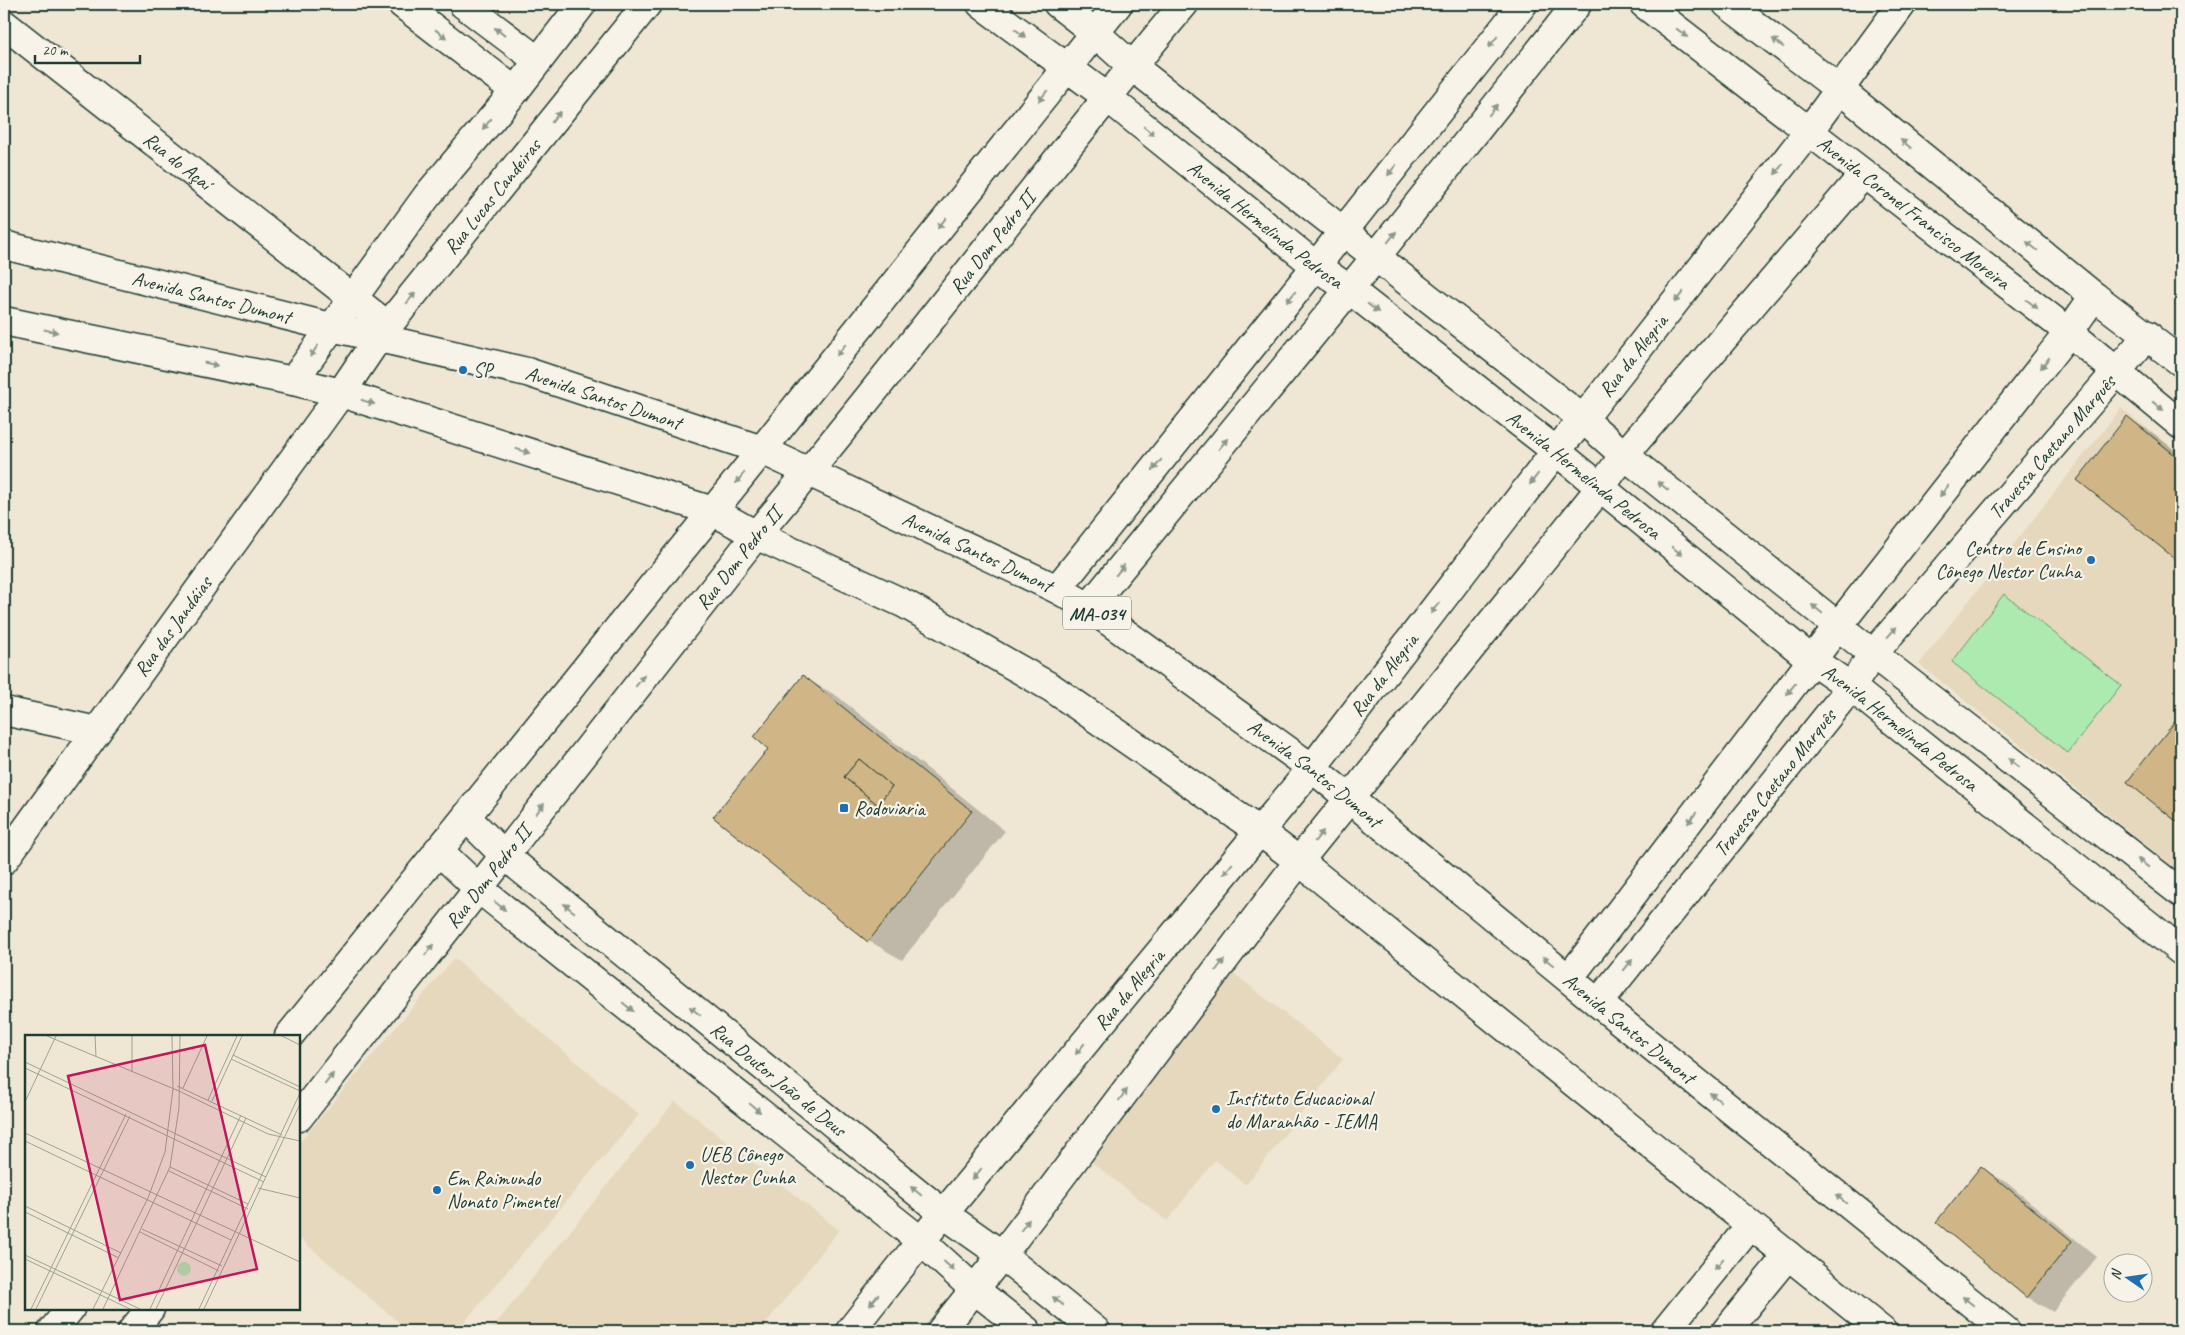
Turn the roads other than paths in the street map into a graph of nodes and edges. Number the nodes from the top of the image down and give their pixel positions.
1 (402, 4) edge
2 (463, 4) edge
3 (582, 4) edge
4 (647, 4) edge
5 (981, 4) edge
6 (1058, 4) edge
7 (1118, 4) edge
8 (1184, 4) edge
9 (1523, 4) edge
10 (1577, 4) edge
11 (1644, 4) edge
12 (1727, 4) edge
13 (1902, 4) edge
14 (4, 24) edge
15 (1094, 32) junction
16 (537, 60) junction
17 (1132, 66) junction
18 (1066, 68) junction
19 (1839, 89) junction
20 (515, 91) junction
21 (1107, 97) junction
22 (1809, 130) junction
23 (1863, 175) junction
24 (1343, 232) junction
25 (4, 245) edge
26 (1376, 258) junction
27 (1316, 266) junction
28 (1350, 290) junction
29 (2094, 296) junction
30 (352, 297) junction
31 (4, 321) edge
32 (331, 327) junction
33 (383, 332) junction
34 (2069, 332) junction
35 (2148, 334) junction
36 (2181, 362) edge
37 (2116, 373) junction
38 (293, 381) junction
39 (341, 394) junction
40 (1583, 419) junction
41 (2181, 424) edge
42 (762, 450) junction
43 (1556, 450) junction
44 (1624, 455) junction
45 (809, 472) junction
46 (1600, 488) junction
47 (714, 510) junction
48 (756, 535) junction
49 (1057, 589) junction
50 (1089, 607) junction
51 (1838, 626) junction
52 (1874, 654) junction
53 (1813, 661) junction
54 (1851, 687) junction
55 (4, 711) edge
56 (98, 731) junction
57 (1312, 768) junction
58 (1350, 799) junction
59 (466, 818) junction
60 (1259, 831) junction
61 (438, 850) junction
62 (504, 855) junction
63 (4, 860) edge
64 (1299, 861) junction
65 (478, 888) junction
66 (2181, 893) edge
67 (2181, 951) edge
68 (1569, 978) junction
69 (1598, 1003) junction
70 (290, 1035) edge
71 (300, 1116) edge
72 (944, 1214) junction
73 (1750, 1226) junction
74 (921, 1241) junction
75 (1002, 1255) junction
76 (1788, 1255) junction
77 (974, 1289) junction
78 (69, 1310) edge
79 (149, 1310) edge
80 (52, 1331) edge
81 (132, 1331) edge
82 (850, 1331) edge
83 (940, 1331) edge
84 (1027, 1331) edge
85 (1096, 1331) edge
86 (1664, 1331) edge
87 (1726, 1331) edge
88 (1882, 1331) edge
89 (2006, 1331) edge

1 -> 20 street
16 -> 2 street
3 - 16 street
33 -> 4 street, Rua Lucas Candeiras
5 -> 18 street, Avenida Hermelinda Pedrosa
6 - 15 street
7 - 15 street
8 - 17 street, Rua Dom Pedro II
9 -> 24 street
26 -> 10 street
11 -> 22 street, Avenida Coronel Francisco Moreira
19 -> 12 street
13 - 19 street, Rua da Alegria
14 - 30 street, Rua do Açaí
15 - 17 street
15 - 18 street
16 - 20 street
17 - 21 street, Rua Dom Pedro II
17 - 24 street
18 - 21 street, Avenida Hermelinda Pedrosa
18 -> 42 street
19 - 22 street, Rua da Alegria
29 -> 19 street
20 -> 30 street
21 -> 27 street, Avenida Hermelinda Pedrosa
21 - 45 street, Rua Dom Pedro II
22 - 23 street, Avenida Coronel Francisco Moreira
22 -> 40 street, Rua da Alegria
23 -> 34 street, Avenida Coronel Francisco Moreira
23 - 44 street
24 - 26 street
24 - 27 street
25 - 32 street, Avenida Santos Dumont / MA-034
26 - 28 street
26 - 40 street
27 - 28 street, Avenida Hermelinda Pedrosa
27 -> 49 street
28 -> 43 street, Avenida Hermelinda Pedrosa
50 -> 28 street
29 - 34 street, Travessa Caetano Marquês
29 - 35 street
30 - 32 street
30 - 33 street, Rua do Açaí
31 -> 38 street
32 - 33 street, Avenida Santos Dumont / MA-034
32 -> 38 street
33 - 39 street, Rua Lucas Candeiras
33 - 42 street, Avenida Santos Dumont / MA-034
34 - 37 street, Avenida Coronel Francisco Moreira
34 -> 51 street, Travessa Caetano Marquês
35 - 36 street
35 - 37 street, Travessa Caetano Marquês
37 -> 41 street, Avenida Coronel Francisco Moreira
52 -> 37 street, Travessa Caetano Marquês
38 - 39 street
39 -> 47 street
39 - 56 street, Rua das Jandáias
40 - 43 street, Rua da Alegria
40 - 44 street
42 - 45 street, Avenida Santos Dumont / MA-034
42 -> 47 street
43 - 46 street, Avenida Hermelinda Pedrosa
43 -> 57 street, Rua da Alegria
44 - 46 street
51 -> 44 street
45 - 48 street, Rua Dom Pedro II
45 - 49 street, Avenida Santos Dumont / MA-034
46 -> 53 street, Avenida Hermelinda Pedrosa
46 - 58 street
47 - 48 street
47 - 59 street
48 - 60 street
62 -> 48 street, Rua Dom Pedro II
49 - 50 street, Avenida Santos Dumont / MA-034
50 - 57 street, Avenida Santos Dumont / MA-034
51 - 52 street
51 - 53 street, Travessa Caetano Marquês
52 - 54 street, Travessa Caetano Marquês
66 -> 52 street
53 - 54 street, Avenida Hermelinda Pedrosa
53 -> 68 street, Travessa Caetano Marquês
54 - 67 street, Avenida Hermelinda Pedrosa
69 -> 54 street, Travessa Caetano Marquês
55 - 56 street
56 - 63 street, Rua das Jandáias
57 - 58 street, Avenida Santos Dumont / MA-034
57 - 60 street, Rua da Alegria
64 -> 58 street
68 -> 58 street, Avenida Santos Dumont / MA-034
59 - 61 street
59 - 62 street, Rua Doutor João de Deus
60 - 64 street
60 -> 72 street, Rua da Alegria
61 - 65 street, Rua Doutor João de Deus
61 - 70 street
62 - 65 street, Rua Dom Pedro II
72 -> 62 street, Rua Doutor João de Deus
64 - 73 street
75 -> 64 street
71 -> 65 street, Rua Dom Pedro II
65 -> 74 street, Rua Doutor João de Deus
68 - 69 street, Avenida Santos Dumont / MA-034
89 -> 69 street, Avenida Santos Dumont / MA-034
72 - 74 street, Rua da Alegria
72 - 75 street, Rua Doutor João de Deus
73 - 76 street
73 -> 86 street
74 -> 77 street, Rua Doutor João de Deus
74 -> 82 street, Rua da Alegria
75 - 77 street
85 -> 75 street, Rua Doutor João de Deus
76 - 87 street
76 - 88 street
77 - 83 street
77 - 84 street, Rua Doutor João de Deus
78 - 80 street
79 - 81 street

